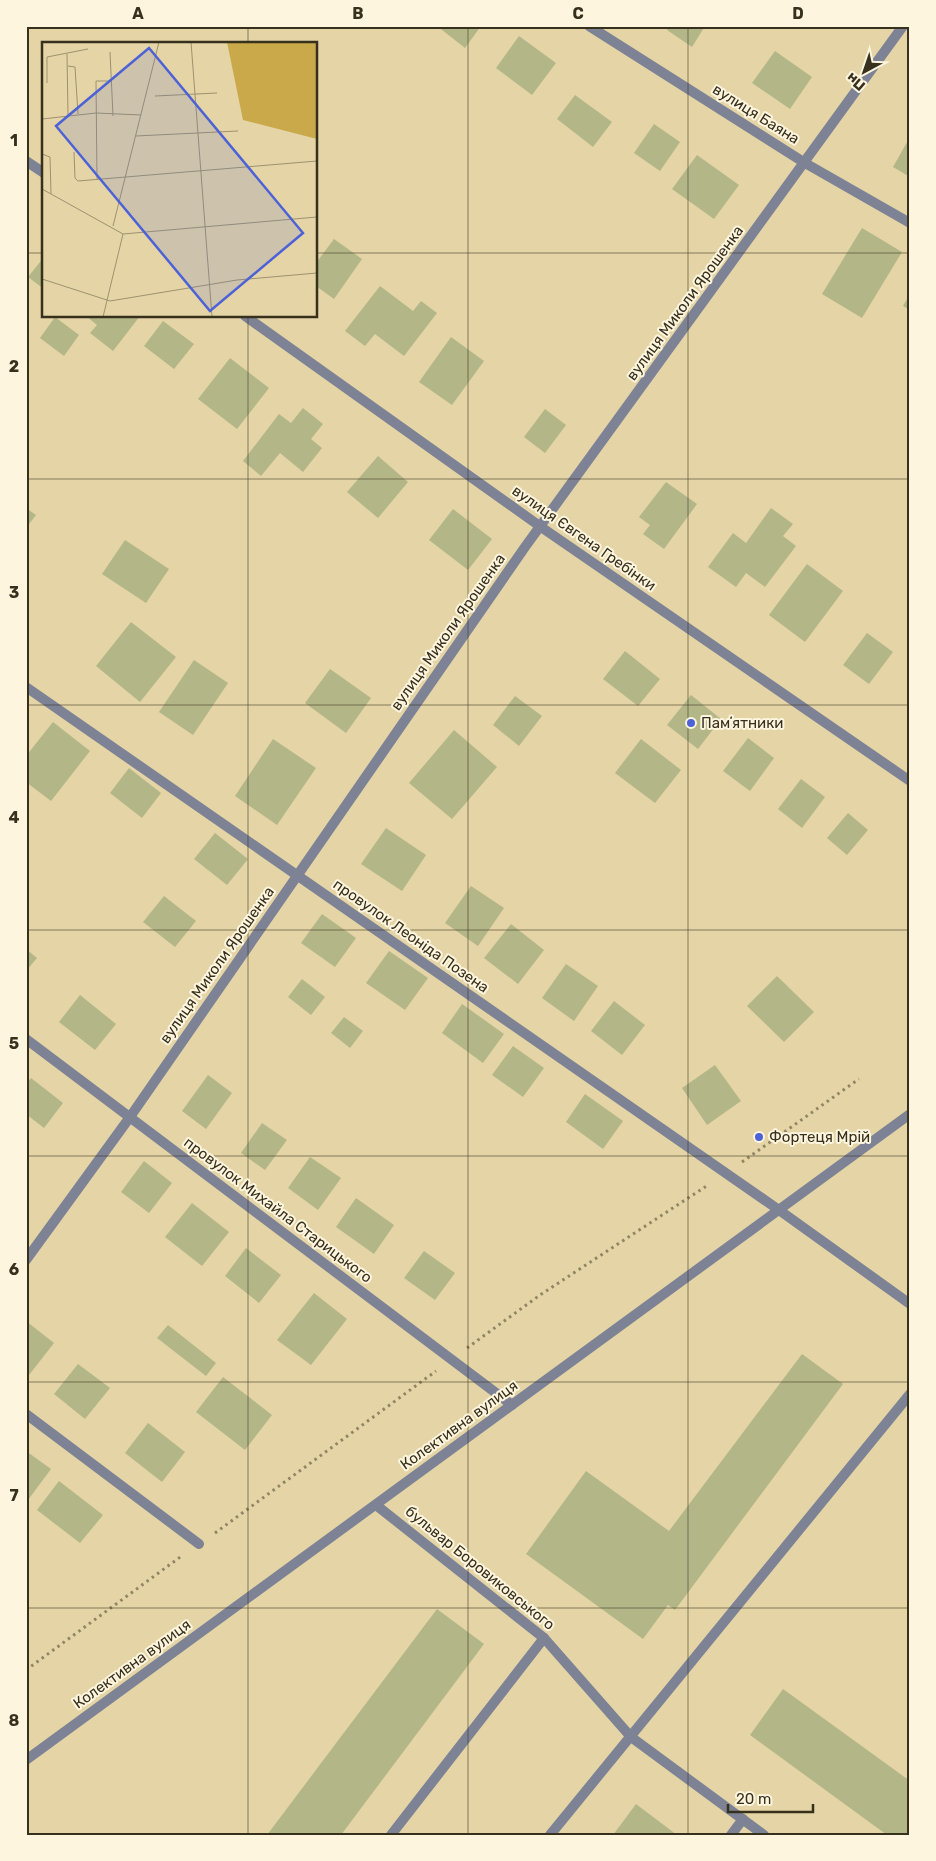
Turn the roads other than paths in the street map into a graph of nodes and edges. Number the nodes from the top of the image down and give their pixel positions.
1 (589, 26) edge
2 (903, 26) edge
3 (26, 161) edge
4 (805, 163) junction
5 (42, 172) edge
6 (910, 223) edge
7 (248, 318) edge
8 (541, 527) junction
9 (26, 687) edge
10 (910, 780) edge
11 (298, 875) junction
12 (26, 1039) edge
13 (910, 1114) edge
14 (130, 1117) junction
15 (779, 1210) junction
16 (26, 1260) edge
17 (910, 1304) edge
18 (910, 1394) edge
19 (512, 1405) junction
20 (26, 1414) edge
21 (376, 1504) junction
22 (199, 1544) road end
23 (544, 1638) junction
24 (632, 1737) junction
25 (26, 1760) edge
26 (743, 1819) junction
27 (391, 1835) edge
28 (550, 1835) edge
29 (731, 1835) edge
30 (764, 1835) edge

1 - 4 street, вулиця Баяна
2 - 4 street, вулиця Миколи Ярошенка
3 - 5 street
4 - 6 street, вулиця Баяна
4 - 8 street, вулиця Миколи Ярошенка
7 - 8 street, вулиця Євгена Гребінки
8 - 10 street, вулиця Євгена Гребінки
8 - 11 street, вулиця Миколи Ярошенка
9 - 11 street, провулок Леоніда Позена
11 - 14 street, вулиця Миколи Ярошенка
11 - 15 street, провулок Леоніда Позена
12 - 14 street, провулок Михайла Старицького
13 - 15 street, Колективна вулиця
14 - 16 street, вулиця Миколи Ярошенка
14 - 19 street, провулок Михайла Старицького
15 - 17 street, провулок Леоніда Позена
15 - 19 street, Колективна вулиця
18 - 24 street
19 - 21 street, Колективна вулиця
20 - 22 street
21 - 23 street, бульвар Боровиковського
21 - 25 street, Колективна вулиця
23 - 24 street, бульвар Боровиковського
23 - 27 street
24 - 26 street, бульвар Боровиковського
24 - 28 street
26 - 29 street
26 - 30 street, бульвар Боровиковського

